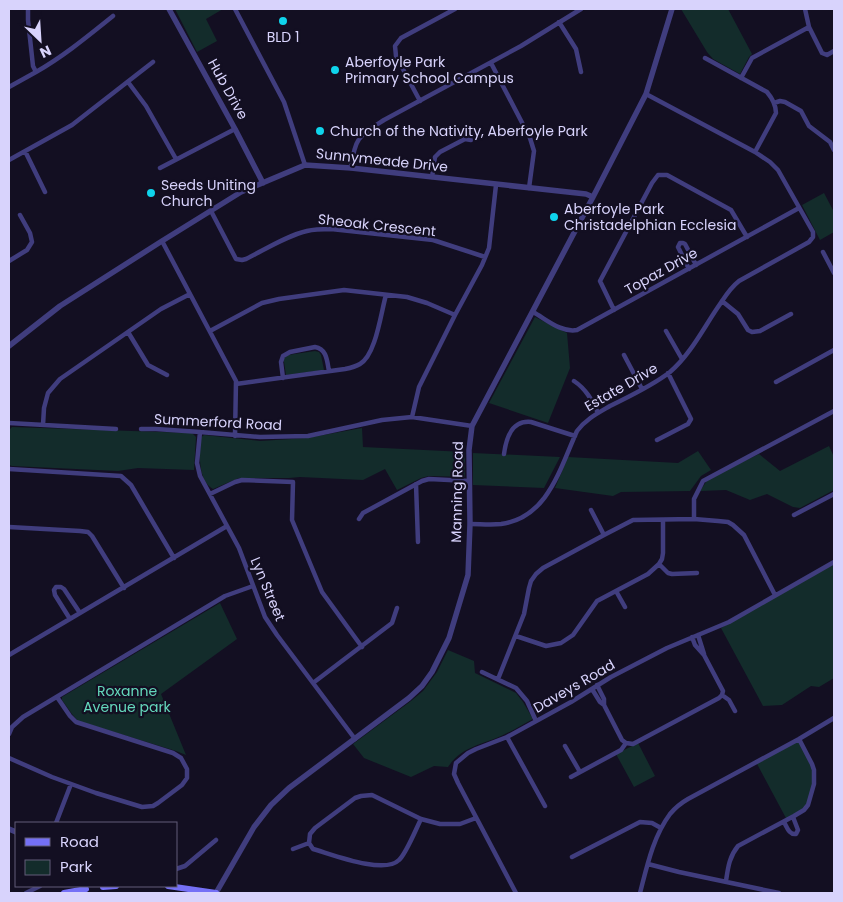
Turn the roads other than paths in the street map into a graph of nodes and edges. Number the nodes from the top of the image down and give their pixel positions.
1 (28, 9) edge
2 (169, 9) edge
3 (235, 9) edge
4 (455, 9) edge
5 (581, 9) edge
6 (672, 9) edge
7 (805, 9) edge
8 (113, 16) dead end
9 (559, 22) junction
10 (809, 27) junction
11 (834, 51) edge
12 (705, 58) dead end
13 (154, 62) dead end
14 (491, 63) junction
15 (36, 72) junction
16 (580, 72) dead end
17 (741, 78) junction
18 (128, 82) junction
19 (9, 87) edge
20 (646, 94) junction
21 (420, 101) junction
22 (774, 103) junction
23 (235, 129) junction
24 (471, 140) dead end
25 (834, 150) edge
26 (25, 151) junction
27 (755, 152) junction
28 (176, 159) junction
29 (9, 160) edge
30 (305, 165) junction
31 (160, 168) dead end
32 (351, 168) junction
33 (432, 177) junction
34 (263, 182) junction
35 (496, 185) junction
36 (529, 188) junction
37 (45, 192) dead end
38 (593, 197) junction
39 (799, 208) junction
40 (211, 210) junction
41 (20, 215) dead end
42 (747, 237) junction
43 (162, 241) junction
44 (823, 252) dead end
45 (485, 257) junction
46 (9, 261) edge
47 (696, 265) junction
48 (689, 269) junction
49 (834, 274) edge
50 (190, 294) junction
51 (386, 295) junction
52 (722, 301) junction
53 (614, 310) junction
54 (533, 312) junction
55 (791, 314) dead end
56 (454, 315) junction
57 (210, 331) junction
58 (666, 331) dead end
59 (128, 332) junction
60 (9, 346) edge
61 (834, 350) edge
62 (624, 354) dead end
63 (682, 359) junction
64 (329, 371) junction
65 (668, 373) junction
66 (167, 375) dead end
67 (283, 378) junction
68 (574, 380) dead end
69 (776, 382) dead end
70 (236, 384) junction
71 (642, 389) junction
72 (834, 411) edge
73 (598, 413) junction
74 (412, 417) junction
75 (9, 423) edge
76 (43, 425) junction
77 (472, 426) junction
78 (116, 429) dead end
79 (141, 430) dead end
80 (200, 432) junction
81 (235, 436) junction
82 (575, 436) junction
83 (657, 440) dead end
84 (504, 454) dead end
85 (9, 469) edge
86 (469, 481) junction
87 (416, 484) junction
88 (210, 494) junction
89 (834, 494) edge
90 (591, 510) dead end
91 (794, 515) dead end
92 (359, 519) dead end
93 (694, 519) junction
94 (663, 520) junction
95 (470, 524) junction
96 (227, 526) junction
97 (9, 527) edge
98 (604, 535) junction
99 (418, 542) dead end
100 (174, 558) junction
101 (834, 562) edge
102 (659, 564) junction
103 (697, 573) dead end
104 (253, 586) junction
105 (124, 588) junction
106 (616, 591) junction
107 (775, 595) junction
108 (398, 608) dead end
109 (625, 608) dead end
110 (80, 613) junction
111 (70, 619) junction
112 (698, 635) junction
113 (516, 636) junction
114 (692, 637) junction
115 (362, 647) junction
116 (9, 655) edge
117 (704, 655) junction
118 (482, 672) dead end
119 (498, 679) junction
120 (313, 683) junction
121 (597, 685) junction
122 (592, 689) junction
123 (722, 695) junction
124 (57, 697) junction
125 (604, 706) junction
126 (735, 711) dead end
127 (834, 718) edge
128 (536, 720) junction
129 (9, 734) edge
130 (507, 737) junction
131 (354, 739) junction
132 (799, 740) junction
133 (626, 743) junction
134 (565, 746) dead end
135 (9, 758) edge
136 (580, 772) junction
137 (571, 777) dead end
138 (71, 784) junction
139 (545, 806) dead end
140 (793, 817) junction
141 (476, 818) junction
142 (422, 819) junction
143 (56, 822) edge
144 (784, 822) junction
145 (661, 828) junction
146 (216, 840) dead end
147 (309, 844) junction
148 (293, 849) dead end
149 (572, 857) dead end
150 (648, 864) junction
151 (178, 868) edge
152 (726, 882) junction
153 (38, 887) edge
154 (175, 887) edge
155 (87, 889) edge
156 (26, 893) edge
157 (64, 893) edge
158 (216, 893) edge
159 (516, 893) edge
160 (640, 893) edge
161 (779, 893) edge

1 - 15 street
2 - 23 street, Hub Drive
3 - 30 street
4 - 21 street
5 - 9 street
6 - 20 street, Manning Road
7 - 10 street
8 - 15 street
9 - 14 street
9 - 16 street
10 - 11 street
10 - 17 street
12 - 17 street
13 - 18 street
14 - 21 street
14 - 36 street
15 - 19 street
17 - 22 street
18 - 26 street
18 - 28 street
20 - 27 street
20 - 38 street, Manning Road
21 - 32 street
22 - 25 street
22 - 27 street
23 - 28 street
23 - 34 street, Hub Drive
24 - 33 street
26 - 29 street
26 - 37 street
27 - 39 street
28 - 31 street
30 - 32 street, Sunnymeade Drive
30 - 34 street, Sunnymeade Drive
32 - 33 street, Sunnymeade Drive
33 - 35 street, Sunnymeade Drive
34 - 40 street, Sunnymeade Drive
35 - 36 street, Sunnymeade Drive
35 - 45 street
36 - 38 street, Sunnymeade Drive
38 - 54 street, Manning Road
39 - 42 street, Topaz Drive
39 - 52 street, Estate Drive
40 - 43 street, Sunnymeade Drive
40 - 45 street, Sheoak Crescent
41 - 46 street
42 - 47 street, Topaz Drive
42 - 53 street
43 - 50 street
43 - 60 street, Sunnymeade Drive
44 - 49 street
45 - 56 street
47 - 48 street, Topaz Drive
47 - 48 street
48 - 53 street, Topaz Drive
50 - 57 street
50 - 59 street
51 - 56 street
51 - 57 street
51 - 64 street
52 - 55 street
52 - 63 street, Estate Drive
53 - 54 street, Topaz Drive
54 - 77 street, Manning Road
56 - 74 street
57 - 70 street
58 - 63 street
59 - 66 street
59 - 76 street
61 - 69 street
62 - 71 street
63 - 65 street, Estate Drive
64 - 67 street
64 - 67 street
65 - 71 street, Estate Drive
65 - 83 street
67 - 70 street
68 - 73 street
70 - 81 street
71 - 73 street, Estate Drive
72 - 93 street
73 - 82 street, Estate Drive
74 - 77 street, Summerford Road
74 - 81 street, Summerford Road
75 - 76 street
76 - 78 street
77 - 86 street, Manning Road
79 - 80 street, Summerford Road
80 - 81 street, Summerford Road
80 - 88 street, Lyn Street
82 - 84 street
82 - 95 street, Estate Drive
85 - 100 street
86 - 87 street
86 - 95 street, Manning Road
87 - 92 street
87 - 99 street
88 - 96 street, Lyn Street
88 - 115 street
89 - 91 street
90 - 98 street
93 - 94 street
93 - 107 street
94 - 98 street
94 - 102 street
95 - 131 street, Manning Road
96 - 100 street
96 - 104 street, Lyn Street
97 - 105 street
98 - 113 street
100 - 105 street
101 - 107 street, Daveys Road
102 - 103 street
102 - 106 street
104 - 120 street, Lyn Street
104 - 124 street
105 - 110 street
106 - 109 street
106 - 113 street
107 - 112 street, Daveys Road
108 - 115 street
110 - 111 street
110 - 111 street
111 - 116 street
112 - 114 street, Daveys Road
112 - 117 street
113 - 119 street
114 - 117 street
114 - 121 street, Daveys Road
115 - 120 street
117 - 123 street
118 - 119 street
119 - 128 street
120 - 131 street, Lyn Street
121 - 122 street, Daveys Road
121 - 125 street
122 - 125 street
122 - 128 street, Daveys Road
123 - 126 street
123 - 133 street
124 - 129 street
124 - 138 street
125 - 133 street
127 - 132 street
128 - 130 street, Daveys Road
130 - 139 street
130 - 141 street, Daveys Road
131 - 158 street, Manning Road
132 - 140 street
132 - 145 street
133 - 136 street
134 - 136 street
135 - 138 street
136 - 137 street
138 - 143 street
140 - 144 street
140 - 144 street
141 - 142 street
141 - 159 street, Daveys Road
142 - 147 street
142 - 147 street
144 - 152 street
145 - 149 street
145 - 150 street
146 - 151 street
147 - 148 street
150 - 152 street
150 - 160 street
152 - 161 street
153 - 156 street
154 - 158 main road
155 - 157 main road

